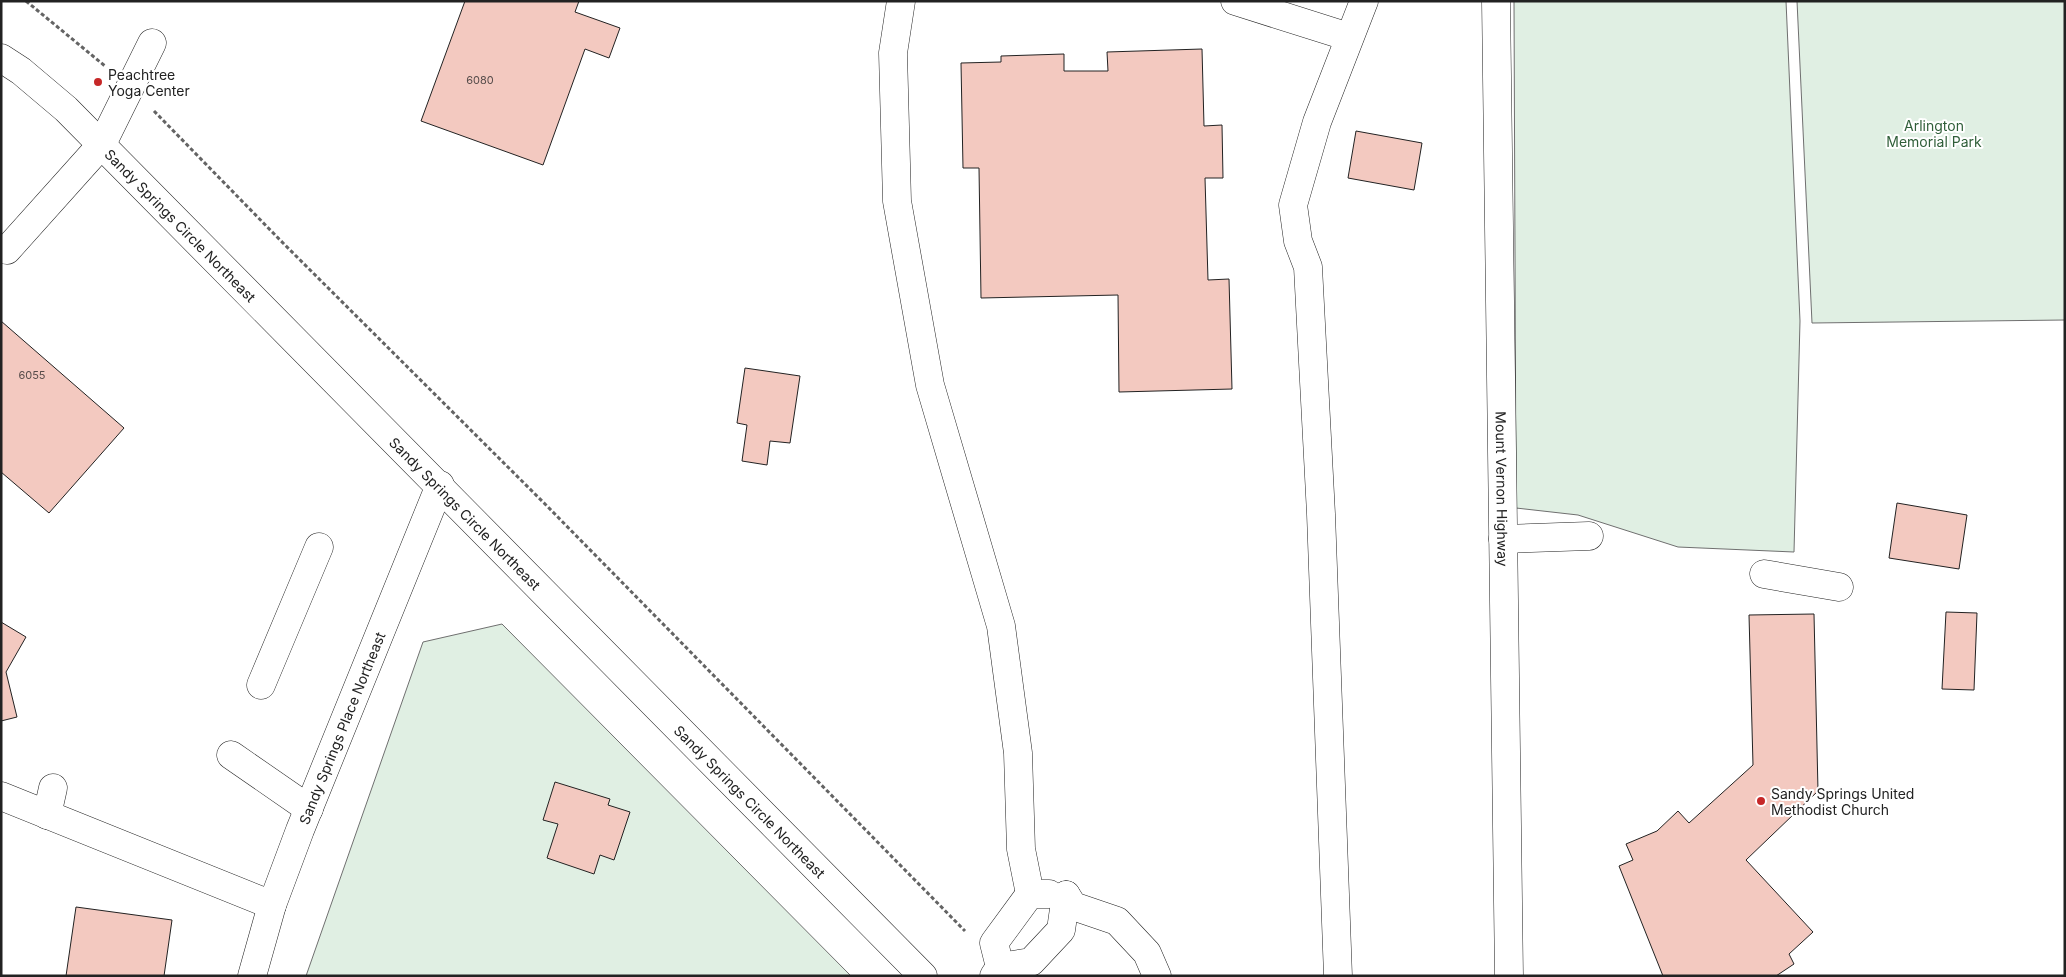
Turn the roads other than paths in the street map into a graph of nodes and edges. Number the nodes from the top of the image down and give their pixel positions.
1 (901, 1) edge
2 (1235, 1) edge
3 (1364, 1) edge
4 (1496, 1) edge
5 (1349, 37) junction
6 (152, 43) dead end
7 (1, 58) edge
8 (102, 144) junction
9 (7, 250) dead end
10 (440, 485) junction
11 (1589, 536) dead end
12 (1503, 539) junction
13 (319, 547) dead end
14 (1764, 574) dead end
15 (1839, 587) dead end
16 (260, 685) dead end
17 (231, 755) dead end
18 (53, 788) dead end
19 (1, 796) edge
20 (308, 808) junction
21 (47, 815) junction
22 (1030, 894) junction
23 (1066, 895) junction
24 (272, 905) junction
25 (997, 971) edge
26 (252, 976) edge
27 (923, 976) edge
28 (1157, 976) edge
29 (1338, 976) edge
30 (1509, 976) edge

1 - 22 street
2 - 5 street
3 - 5 street
4 - 12 street, Mount Vernon Highway
5 - 29 street
6 - 8 street
7 - 8 street, Sandy Springs Circle Northeast
8 - 9 street
8 - 10 street, Sandy Springs Circle Northeast
10 - 20 street, Sandy Springs Place Northeast
10 - 27 street, Sandy Springs Circle Northeast
11 - 12 street
12 - 30 street, Mount Vernon Highway
13 - 16 street
14 - 15 street
17 - 20 street
18 - 21 street
19 - 21 street
20 - 24 street, Sandy Springs Place Northeast
21 - 24 street
22 - 23 street
22 - 25 street
23 - 25 street
23 - 28 street
24 - 26 street, Sandy Springs Place Northeast

